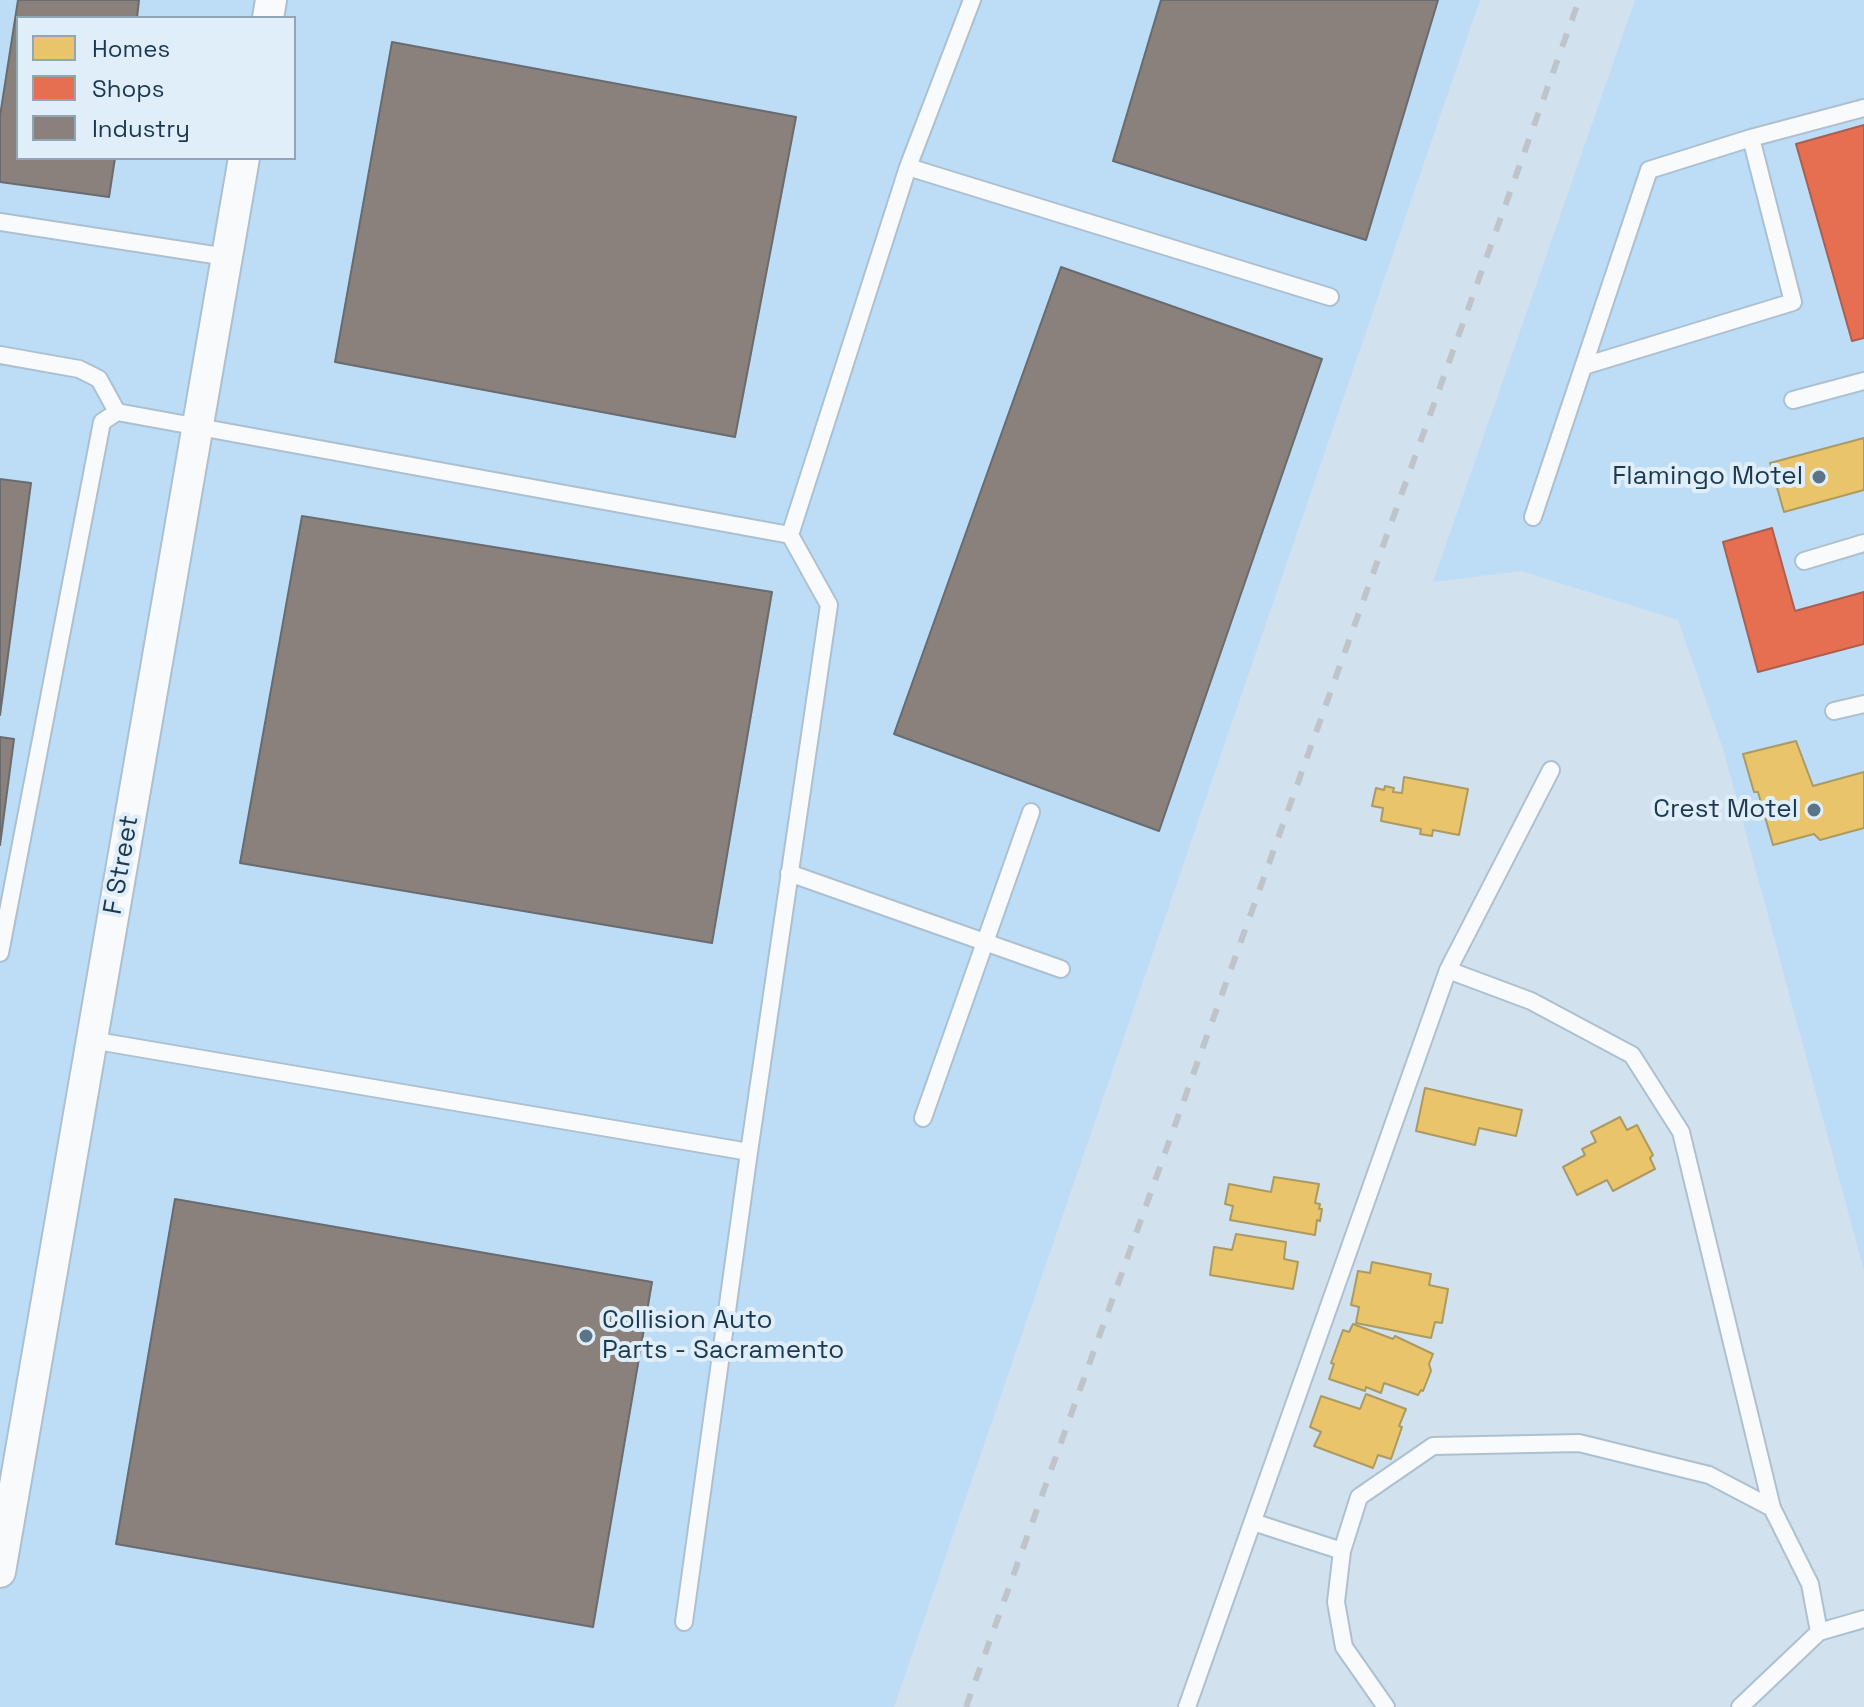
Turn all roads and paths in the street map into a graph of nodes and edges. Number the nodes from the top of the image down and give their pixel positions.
1 (972, 0) edge
2 (1864, 108) edge
3 (1751, 138) junction
4 (244, 160) edge
5 (908, 167) junction
6 (0, 222) edge
7 (227, 257) junction
8 (1330, 297) dead end
9 (0, 355) edge
10 (1584, 366) junction
11 (1864, 381) edge
12 (1793, 400) dead end
13 (117, 412) junction
14 (197, 425) junction
15 (1533, 517) dead end
16 (790, 535) junction
17 (1864, 543) edge
18 (1804, 561) dead end
19 (1864, 704) edge
20 (1834, 711) dead end
21 (1551, 770) dead end
22 (1031, 812) dead end
23 (789, 873) junction
24 (986, 942) junction
25 (0, 953) edge
26 (1061, 969) dead end
27 (1448, 970) junction
28 (91, 1040) junction
29 (923, 1118) dead end
30 (749, 1152) junction
31 (9, 1462) edge
32 (1772, 1508) junction
33 (1253, 1522) junction
34 (1342, 1551) junction
35 (0, 1572) edge
36 (1864, 1619) edge
37 (684, 1622) dead end
38 (1819, 1632) junction
39 (1187, 1707) edge
40 (1386, 1707) edge
41 (1740, 1707) edge

1 - 5 lane
2 - 3 lane
3 - 10 lane
3 - 10 lane
4 - 7 street, F Street
5 - 8 lane
5 - 16 lane
6 - 7 lane
7 - 14 street, F Street
9 - 13 lane
10 - 15 lane
11 - 12 lane
13 - 14 lane
13 - 25 lane
14 - 16 lane
14 - 28 street, F Street
16 - 23 lane
17 - 18 lane
19 - 20 lane
21 - 27 lane
22 - 24 lane
23 - 24 lane
23 - 30 lane
24 - 26 lane
24 - 29 lane
27 - 32 lane
27 - 33 lane
28 - 30 lane
28 - 31 street, F Street
30 - 37 lane
31 - 35 street, F Street
32 - 34 lane
32 - 38 lane
33 - 34 lane
33 - 39 lane
34 - 40 lane
36 - 38 lane
38 - 41 lane

